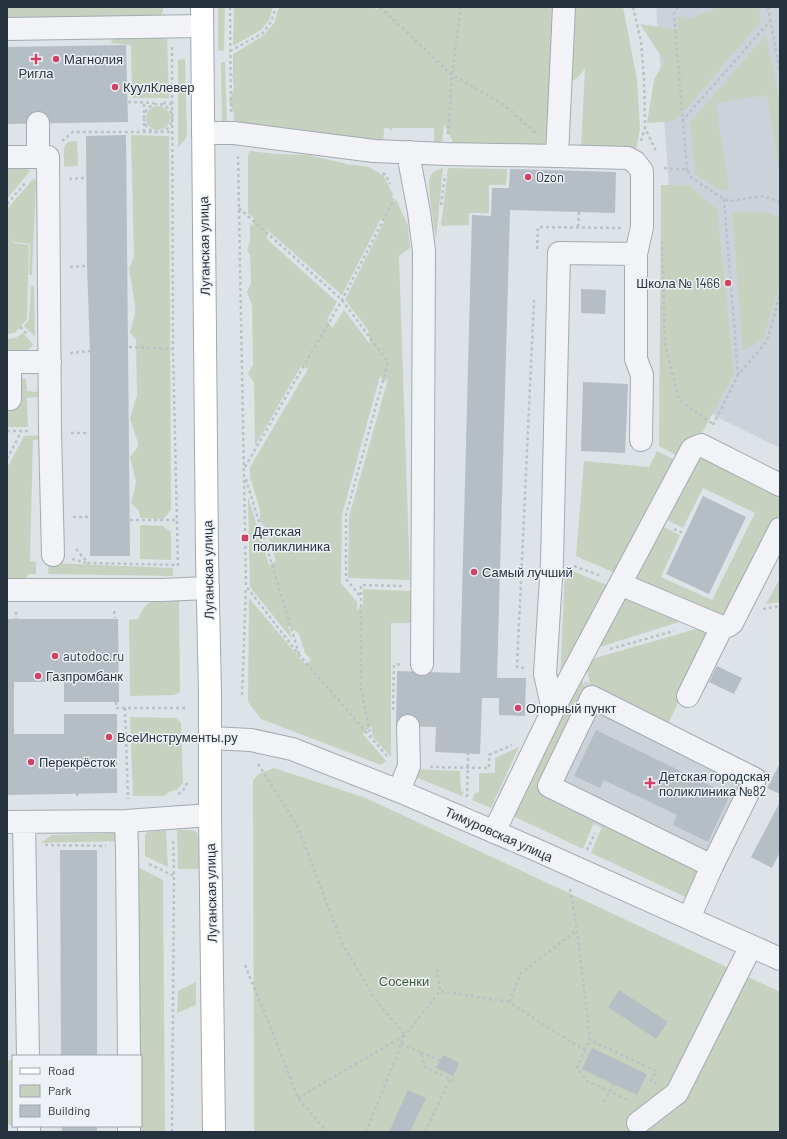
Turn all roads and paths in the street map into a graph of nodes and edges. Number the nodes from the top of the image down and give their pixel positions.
1 (230, 7) edge
2 (276, 7) edge
3 (380, 7) edge
4 (461, 7) edge
5 (564, 7) edge
6 (633, 7) edge
7 (678, 7) edge
8 (768, 7) edge
9 (202, 17) edge
10 (770, 21) junction
11 (172, 27) junction
12 (7, 29) edge
13 (230, 52) junction
14 (780, 73) edge
15 (452, 75) junction
16 (128, 102) dead end
17 (144, 103) junction
18 (157, 103) junction
19 (172, 104) junction
20 (144, 118) junction
21 (173, 118) junction
22 (682, 121) junction
23 (38, 124) dead end
24 (144, 132) junction
25 (158, 132) junction
26 (172, 132) junction
27 (203, 133) junction
28 (234, 133) junction
29 (410, 152) junction
30 (446, 154) junction
31 (557, 154) junction
32 (658, 155) dead end
33 (7, 157) edge
34 (43, 157) junction
35 (661, 162) dead end
36 (378, 169) dead end
37 (687, 170) junction
38 (393, 189) dead end
39 (724, 199) junction
40 (399, 202) dead end
41 (780, 202) edge
42 (7, 204) edge
43 (239, 208) junction
44 (441, 208) dead end
45 (579, 212) dead end
46 (578, 227) dead end
47 (662, 240) dead end
48 (636, 254) junction
49 (780, 294) edge
50 (342, 300) junction
51 (129, 347) dead end
52 (174, 349) junction
53 (8, 362) edge
54 (50, 362) junction
55 (738, 375) junction
56 (10, 399) dead end
57 (713, 424) junction
58 (21, 432) dead end
59 (641, 440) dead end
60 (701, 445) junction
61 (7, 459) edge
62 (244, 467) junction
63 (245, 474) junction
64 (780, 485) edge
65 (130, 520) dead end
66 (176, 520) junction
67 (780, 529) edge
68 (74, 547) dead end
69 (53, 555) dead end
70 (177, 565) junction
71 (573, 565) dead end
72 (587, 571) dead end
73 (620, 584) junction
74 (392, 585) dead end
75 (246, 586) junction
76 (208, 588) junction
77 (184, 589) junction
78 (361, 598) junction
79 (10, 600) edge
80 (114, 614) dead end
81 (114, 618) dead end
82 (716, 624) junction
83 (300, 656) junction
84 (580, 658) junction
85 (422, 664) joint
86 (242, 695) dead end
87 (688, 696) dead end
88 (116, 702) dead end
89 (188, 703) dead end
90 (125, 708) junction
91 (188, 708) junction
92 (393, 710) dead end
93 (552, 710) junction
94 (188, 715) dead end
95 (408, 726) dead end
96 (542, 732) junction
97 (210, 738) junction
98 (371, 739) junction
99 (468, 753) dead end
100 (389, 758) dead end
101 (258, 764) dead end
102 (409, 766) junction
103 (468, 767) junction
104 (189, 780) dead end
105 (399, 791) junction
106 (467, 792) dead end
107 (210, 815) junction
108 (172, 818) junction
109 (127, 821) junction
110 (15, 822) edge
111 (598, 826) dead end
112 (494, 832) junction
113 (43, 846) dead end
114 (127, 846) junction
115 (589, 847) dead end
116 (712, 866) junction
117 (570, 889) dead end
118 (688, 918) junction
119 (578, 930) junction
120 (751, 946) junction
121 (780, 959) edge
122 (245, 965) dead end
123 (437, 969) dead end
124 (440, 991) junction
125 (509, 1002) junction
126 (405, 1035) junction
127 (590, 1040) junction
128 (401, 1044) junction
129 (585, 1049) junction
130 (421, 1052) junction
131 (28, 1055) edge
132 (129, 1055) edge
133 (440, 1061) dead end
134 (450, 1079) junction
135 (456, 1082) dead end
136 (614, 1084) dead end
137 (610, 1092) junction
138 (677, 1093) junction
139 (298, 1098) junction
140 (604, 1102) dead end
141 (636, 1113) joint
142 (172, 1132) edge
143 (214, 1132) edge
144 (327, 1132) edge
145 (366, 1132) edge
146 (425, 1132) edge

1 - 13 path
2 - 13 path
3 - 15 path
4 - 15 path
5 - 31 street
6 - 32 path
7 - 22 path
8 - 10 path
9 - 11 street
9 - 27 main road, Луганская улица
10 - 14 path
10 - 22 path
11 - 12 street
11 - 19 path
13 - 28 path
15 - 30 path
15 - 31 path
16 - 17 path
17 - 18 path
17 - 20 path
18 - 19 path
18 - 20 path
18 - 21 path
19 - 21 path
20 - 24 path
20 - 25 path
21 - 25 path
21 - 26 path
22 - 37 path
23 - 34 street
24 - 25 path
24 - 34 path
25 - 26 path
26 - 52 path
27 - 28 street
27 - 76 main road, Луганская улица
28 - 29 street
28 - 43 path
29 - 30 street
29 - 85 street
30 - 31 street
30 - 44 path
31 - 48 street
33 - 34 street
34 - 42 path
34 - 54 street
35 - 37 path
36 - 38 path
37 - 39 path
39 - 41 path
39 - 55 path
40 - 50 path
43 - 50 path
43 - 62 path
45 - 46 path
47 - 57 path
48 - 59 street
48 - 93 street
49 - 55 path
50 - 62 path
50 - 78 path
51 - 52 path
52 - 66 path
53 - 54 street
53 - 56 street
54 - 69 street
55 - 57 path
57 - 60 path
58 - 61 path
60 - 64 street
60 - 73 street
62 - 63 path
63 - 75 path
63 - 83 path
65 - 66 path
66 - 70 path
67 - 82 street
68 - 70 path
70 - 77 path
71 - 72 path
73 - 82 street
73 - 84 street
74 - 78 path
75 - 83 path
75 - 86 path
76 - 77 street
76 - 97 main road, Луганская улица
77 - 79 street
78 - 98 path
80 - 81 path
82 - 84 path
82 - 87 street
83 - 98 path
84 - 93 street
85 - 92 path
88 - 90 path
89 - 91 path
90 - 91 path
90 - 109 path
91 - 94 path
93 - 96 street
95 - 102 street
96 - 103 path
96 - 112 street
97 - 105 street, Тимуровская улица
97 - 107 main road, Луганская улица
98 - 100 path
99 - 103 path
101 - 126 path
102 - 103 path
102 - 105 street
103 - 106 path
104 - 108 path
105 - 112 street, Тимуровская улица
107 - 108 street
107 - 143 main road, Луганская улица
108 - 109 street
108 - 142 path
109 - 110 street
109 - 114 street
110 - 131 street
111 - 115 path
112 - 118 street, Тимуровская улица
113 - 114 path
114 - 132 street
116 - 116 street
116 - 118 street
117 - 119 path
118 - 120 street, Тимуровская улица
119 - 125 path
119 - 127 path
120 - 121 street, Тимуровская улица
120 - 138 street
122 - 139 path
123 - 124 path
124 - 125 path
124 - 126 path
125 - 129 path
126 - 128 path
126 - 139 path
127 - 129 path
127 - 138 path
128 - 130 path
128 - 145 path
129 - 137 path
130 - 133 path
130 - 134 path
134 - 135 path
134 - 146 path
136 - 137 path
137 - 140 path
137 - 141 path
138 - 141 street
139 - 144 path

